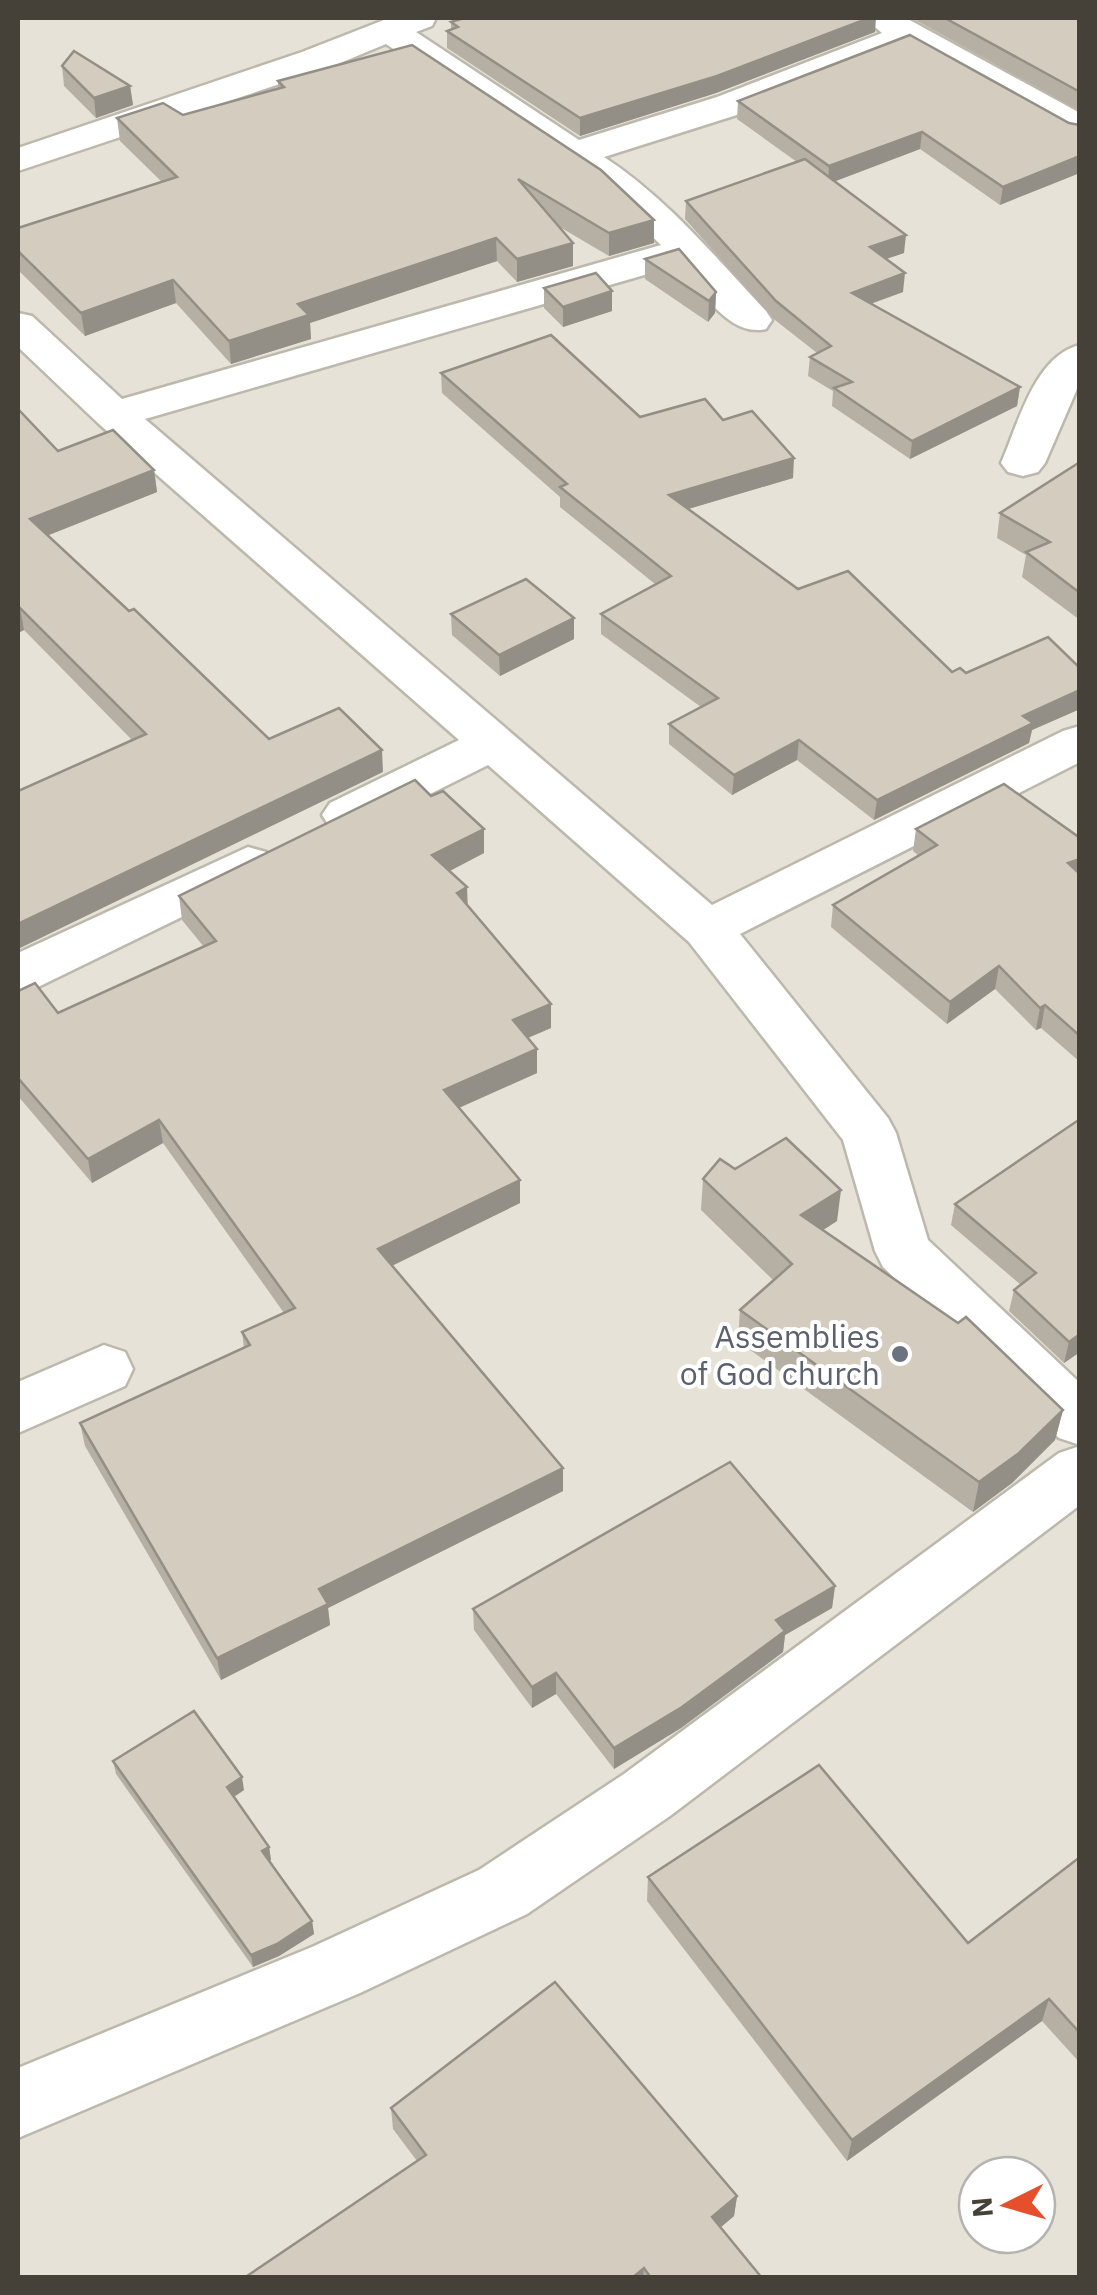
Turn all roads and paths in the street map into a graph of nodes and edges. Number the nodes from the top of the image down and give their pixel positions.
1 (404, 24) edge
2 (896, 26) edge
3 (1080, 129) edge
4 (578, 153) junction
5 (18, 160) edge
6 (687, 250) junction
7 (752, 320) dead end
8 (18, 325) edge
9 (1080, 356) edge
10 (114, 415) junction
11 (1023, 463) dead end
12 (1080, 742) edge
13 (492, 743) junction
14 (707, 929) junction
15 (18, 974) edge
16 (104, 1368) dead end
17 (18, 1410) edge
18 (1080, 1421) edge
19 (1080, 1472) edge
20 (18, 2103) edge

1 - 4 street
1 - 5 street
2 - 3 street
2 - 4 street
4 - 6 street
6 - 7 street
6 - 10 street
8 - 10 street
9 - 11 street
10 - 13 street
12 - 14 street
13 - 14 street
13 - 15 street
14 - 18 street
16 - 17 street
19 - 20 street

